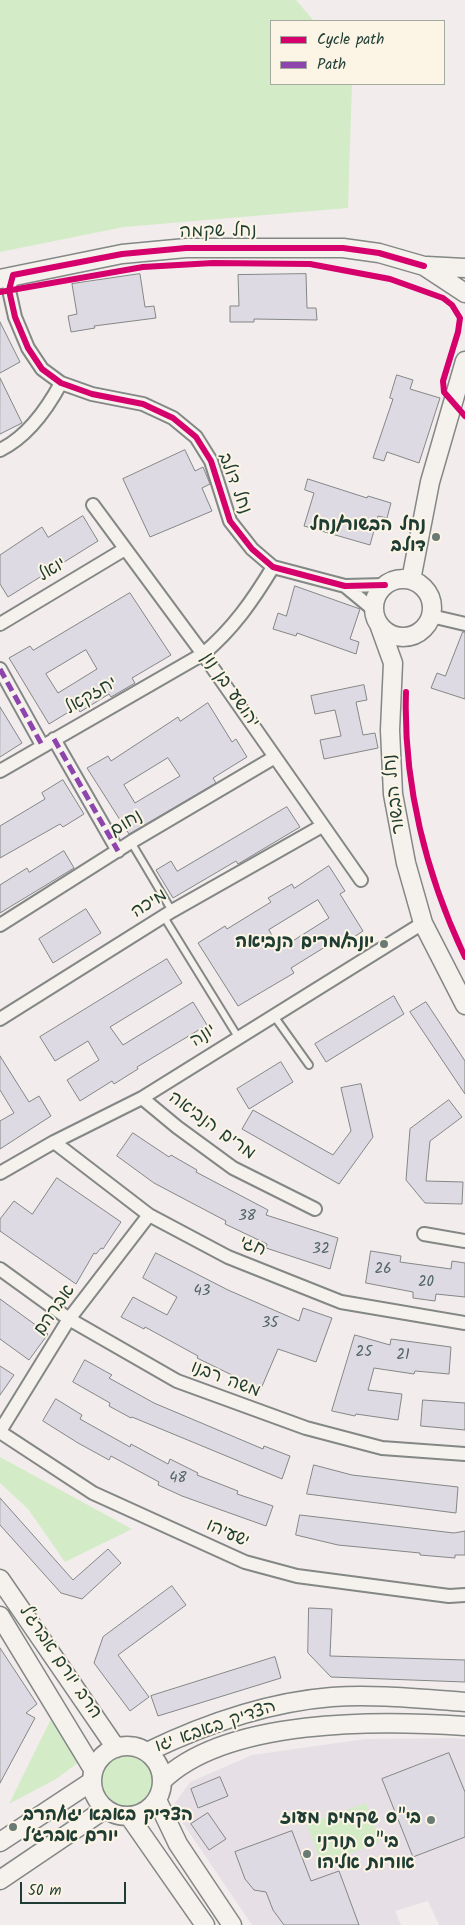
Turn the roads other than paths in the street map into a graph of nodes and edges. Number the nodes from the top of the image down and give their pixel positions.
1 (424, 266) junction
2 (465, 268) edge
3 (7, 277) edge
4 (465, 283) edge
5 (465, 292) edge
6 (465, 361) edge
7 (61, 383) junction
8 (0, 450) edge
9 (93, 505) dead end
10 (125, 549) junction
11 (273, 566) junction
12 (411, 580) junction
13 (385, 585) junction
14 (345, 586) junction
15 (374, 610) junction
16 (431, 616) junction
17 (0, 624) edge
18 (465, 624) edge
19 (380, 627) junction
20 (410, 636) junction
21 (203, 654) junction
22 (393, 663) junction
23 (0, 669) edge
24 (54, 739) junction
25 (42, 746) junction
26 (275, 757) junction
27 (0, 771) edge
28 (322, 826) junction
29 (132, 842) junction
30 (118, 851) junction
31 (361, 880) dead end
32 (168, 914) junction
33 (423, 923) junction
34 (0, 926) edge
35 (465, 1005) edge
36 (274, 1016) junction
37 (0, 1019) edge
38 (238, 1036) junction
39 (309, 1064) dead end
40 (142, 1098) junction
41 (54, 1142) junction
42 (0, 1173) edge
43 (315, 1210) dead end
44 (149, 1215) junction
45 (424, 1234) dead end
46 (465, 1240) edge
47 (0, 1269) edge
48 (70, 1319) junction
49 (465, 1323) edge
50 (0, 1432) edge
51 (465, 1454) edge
52 (0, 1580) edge
53 (465, 1595) edge
54 (0, 1616) edge
55 (465, 1702) edge
56 (465, 1726) edge
57 (116, 1748) junction
58 (146, 1752) junction
59 (92, 1776) junction
60 (162, 1781) junction
61 (156, 1800) junction
62 (104, 1809) junction
63 (129, 1816) junction
64 (0, 1842) edge
65 (0, 1880) edge
66 (205, 1925) edge
67 (232, 1925) edge

1 - 2 street, נחל שקמה
1 - 3 street, נחל שקמה
1 - 5 street, נחל שקמה
3 - 7 street, נחל דולב
4 - 5 street
6 - 12 street
7 - 8 street
7 - 11 street, נחל דולב
9 - 10 street, יהושע בן נון
10 - 17 street, יואל
10 - 21 street, יהושע בן נון
11 - 14 street, נחל דולב
11 - 21 street, יחזקאל
12 - 13 street
12 - 16 street
13 - 14 street, נחל דולב
13 - 15 street
14 - 15 street, נחל דולב
15 - 19 street
16 - 18 street
16 - 20 street
19 - 20 street
19 - 22 street, נחל הבשור
20 - 22 street, נחל הבשור
21 - 24 street, יחזקאל
21 - 26 street, יהושע בן נון
22 - 33 street, נחל הבשור
23 - 25 street
24 - 25 street, יחזקאל
24 - 30 street
25 - 27 street, יחזקאל
26 - 28 street, יהושע בן נון
26 - 29 street, נחום
28 - 31 street, יהושע בן נון
28 - 32 street, מיכה
29 - 30 street, נחום
29 - 32 lane
30 - 34 street, נחום
32 - 37 street, מיכה
32 - 38 lane
33 - 35 street
33 - 36 street, יונה
36 - 38 street, יונה
36 - 39 lane
38 - 40 street, יונה
40 - 41 street, יונה
40 - 43 street, מרים הנביאה
41 - 42 street, יונה
41 - 44 street, חגי
44 - 48 street, אברהם
44 - 49 street, חגי
45 - 46 street
47 - 48 street, משה רבנו
48 - 50 street, אברהם
48 - 51 street, משה רבנו
50 - 53 street, ישעיהו
52 - 57 street, הרב יורם אברג'ל
54 - 59 street, הרב יורם אברג'ל
55 - 58 street, הצדיק באבא יגו
56 - 60 street, הצדיק באבא יגו
57 - 58 street
57 - 59 street
58 - 60 street
59 - 62 street
59 - 64 street
60 - 61 street
61 - 63 street
61 - 67 street
62 - 63 street
62 - 65 street
63 - 66 street

